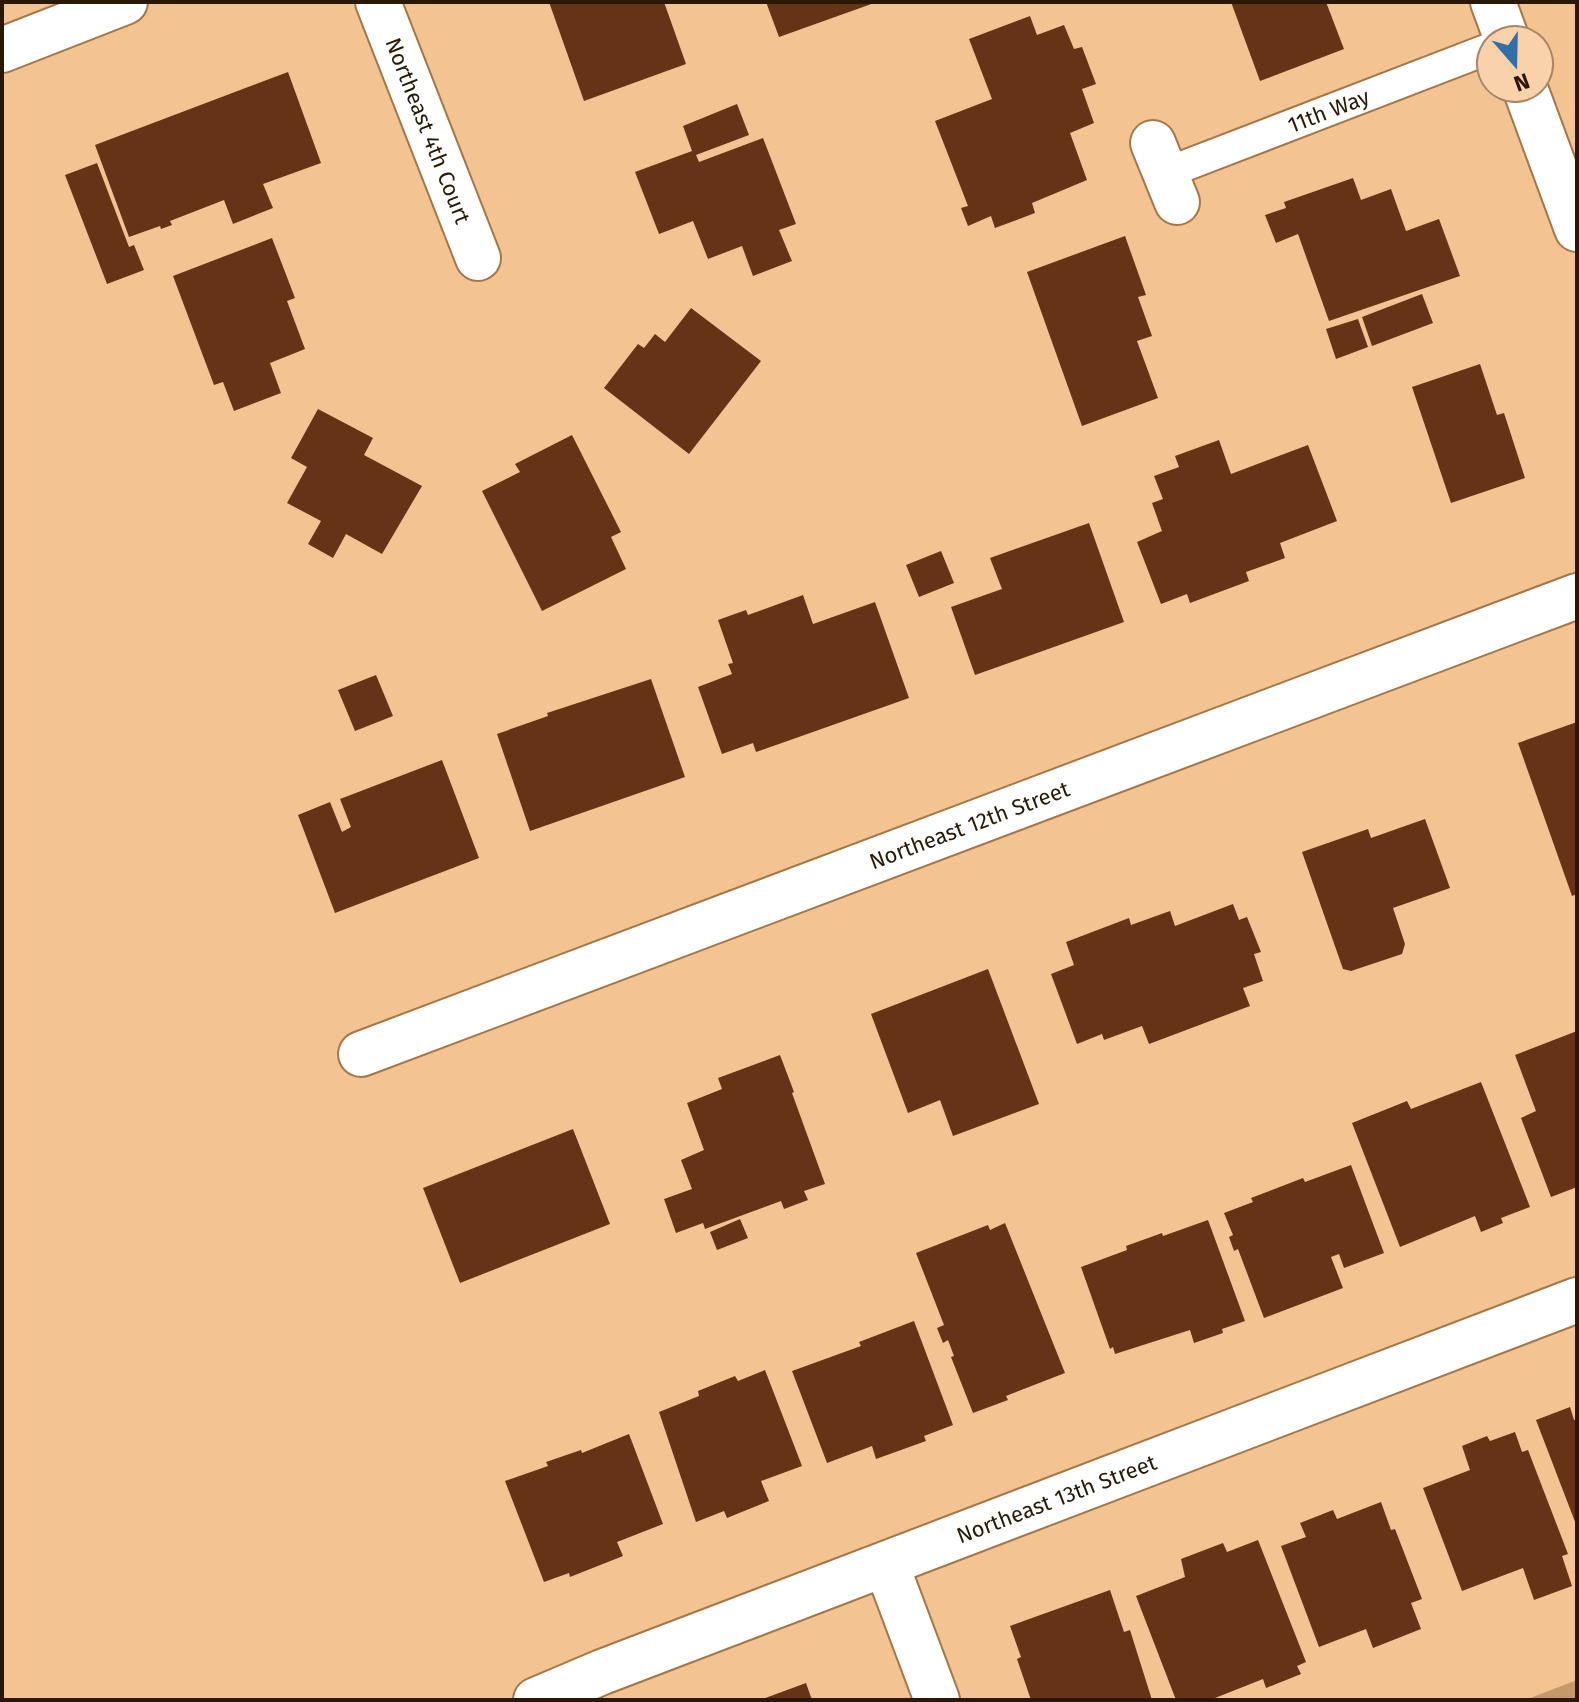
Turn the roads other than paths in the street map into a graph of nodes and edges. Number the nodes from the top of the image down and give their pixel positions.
1 (125, 2) edge
2 (378, 2) edge
3 (1493, 2) edge
4 (1501, 24) edge
5 (2, 50) edge
6 (1475, 54) edge
7 (1531, 104) edge
8 (1165, 173) dead end
9 (1577, 229) edge
10 (478, 258) dead end
11 (1577, 596) edge
12 (361, 1054) dead end
13 (1577, 1300) edge
14 (886, 1564) junction
15 (536, 1700) edge
16 (937, 1700) edge

1 - 5 street
2 - 10 street, Northeast 4th Court
3 - 4 street
6 - 8 lane, 11th Way
7 - 9 street
11 - 12 street, Northeast 12th Street
13 - 14 street, Northeast 13th Street
14 - 15 street, Northeast 13th Street
14 - 16 street

